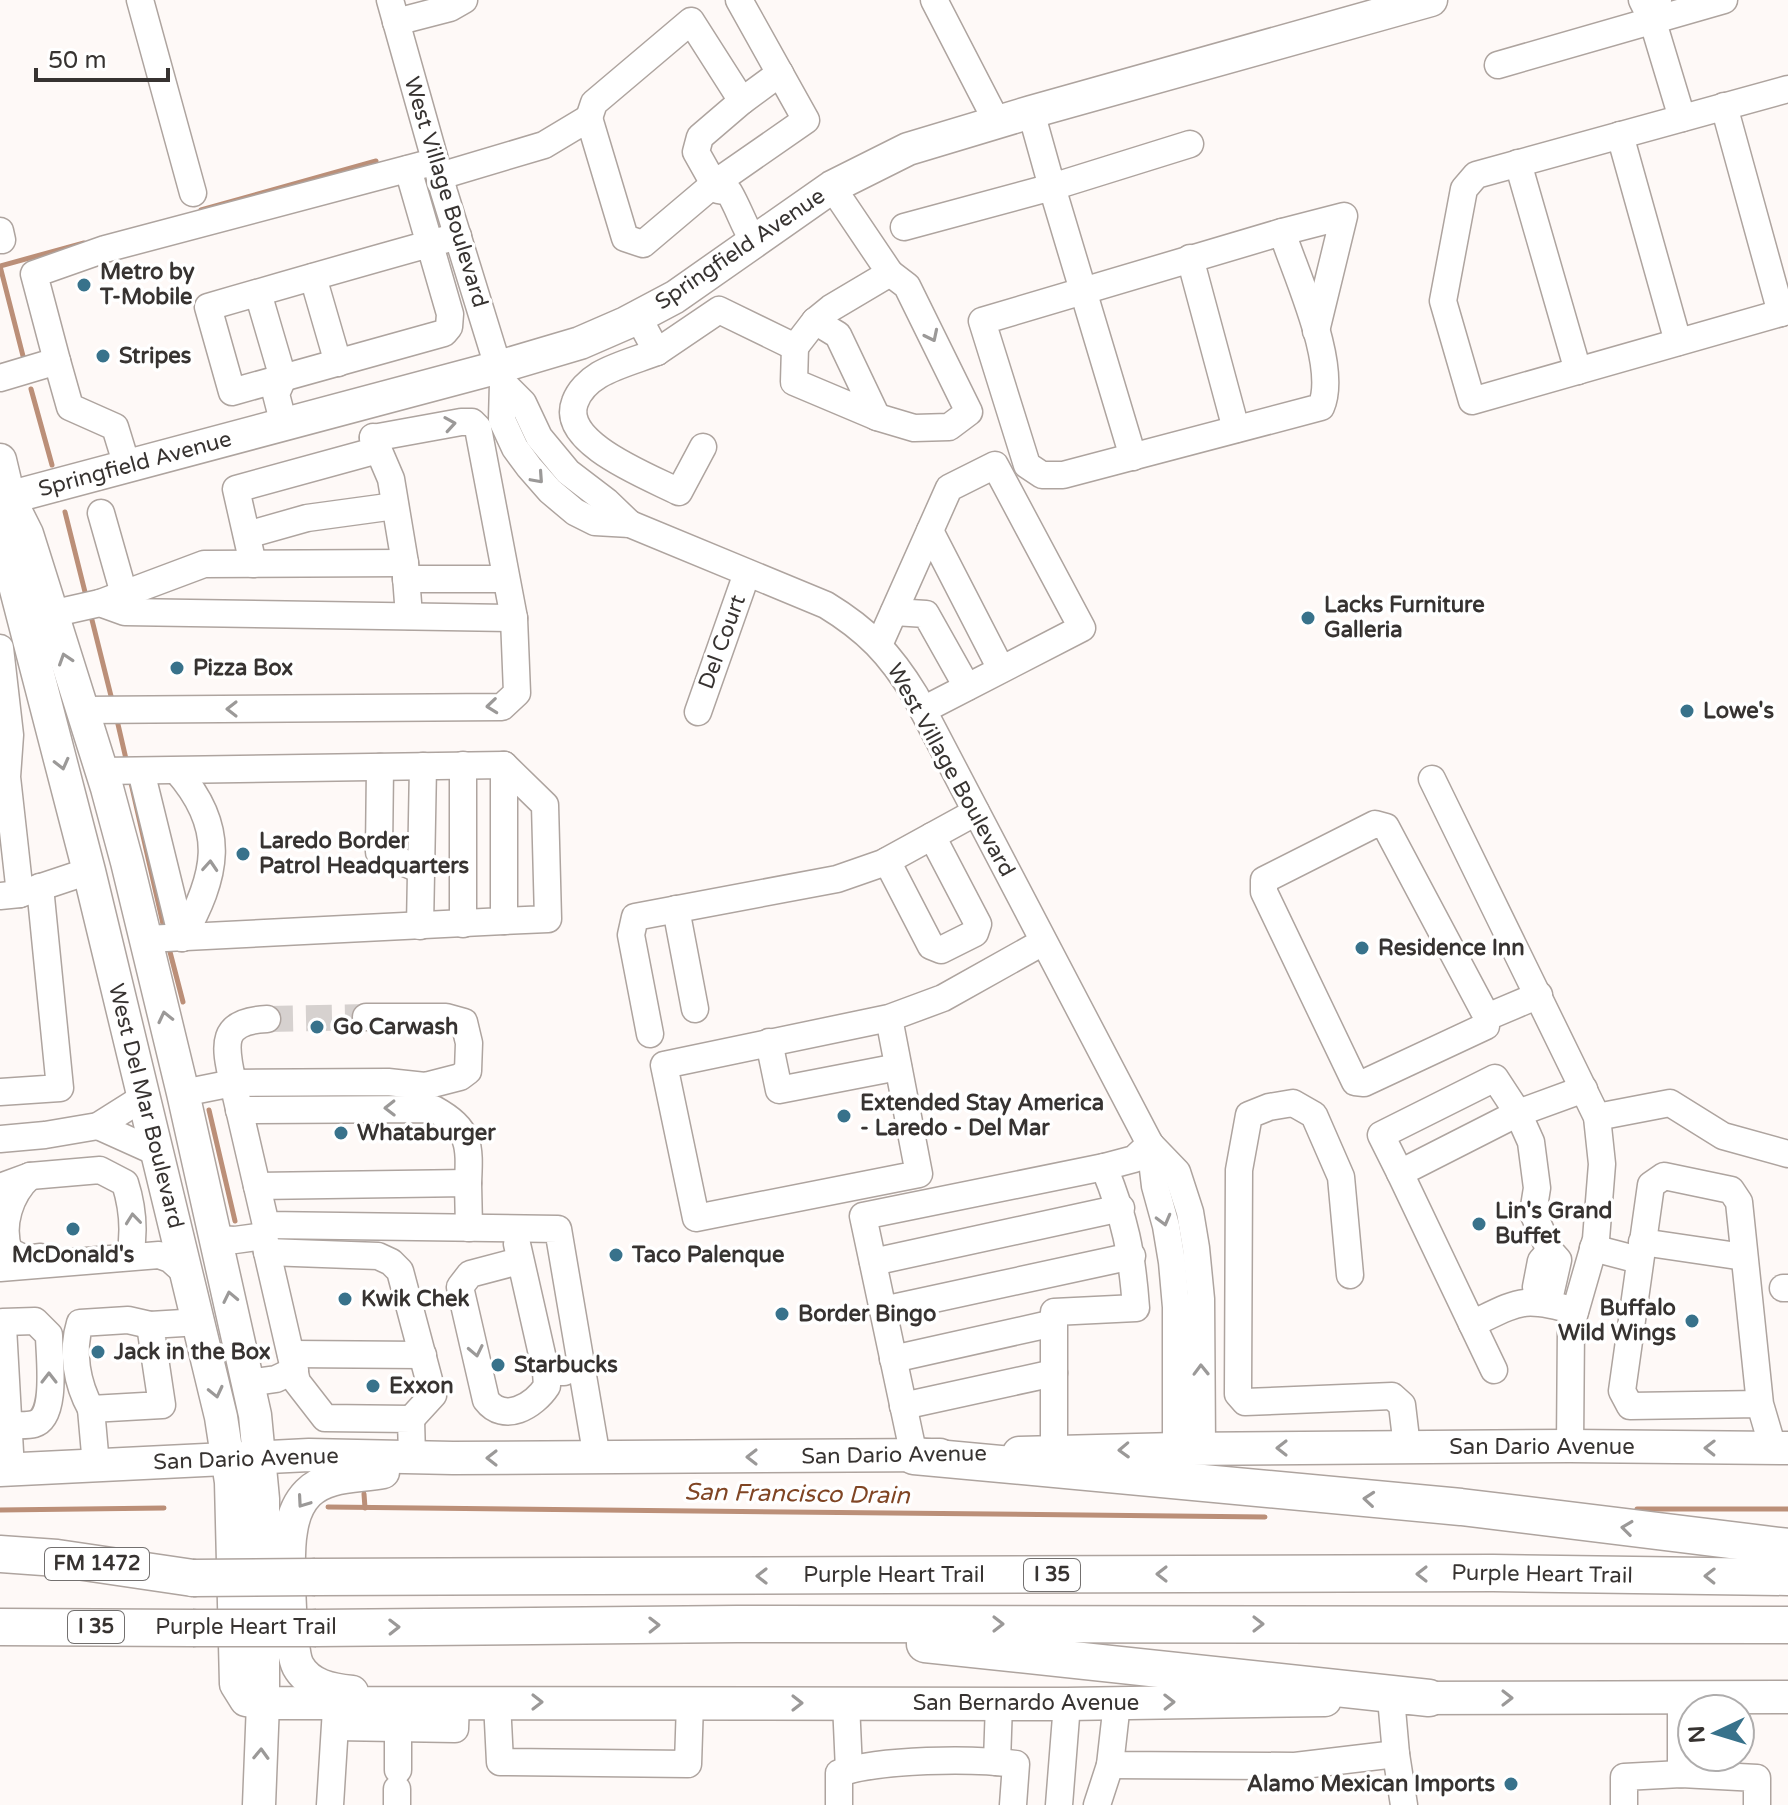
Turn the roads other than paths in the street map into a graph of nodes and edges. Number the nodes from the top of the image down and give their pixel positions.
1 (140, 0) edge
2 (464, 0) edge
3 (739, 0) edge
4 (934, 0) edge
5 (1431, 0) edge
6 (1724, 0) edge
7 (1651, 7) edge
8 (393, 11) edge
9 (1498, 65) dead end
10 (780, 73) junction
11 (1788, 89) edge
12 (742, 101) junction
13 (1724, 106) junction
14 (1031, 112) junction
15 (589, 118) junction
16 (1682, 118) junction
17 (997, 122) junction
18 (1620, 135) junction
19 (1190, 144) dead end
20 (1518, 163) junction
21 (408, 169) junction
22 (438, 169) junction
23 (716, 187) junction
24 (832, 187) junction
25 (1052, 187) junction
26 (193, 193) dead end
27 (904, 227) dead end
28 (747, 230) junction
29 (0, 231) edge
30 (1282, 232) junction
31 (458, 236) junction
32 (0, 240) edge
33 (430, 244) junction
34 (1190, 258) junction
35 (890, 273) junction
36 (313, 277) junction
37 (700, 281) junction
38 (1085, 291) junction
39 (258, 293) junction
40 (719, 310) junction
41 (1784, 312) edge
42 (638, 317) junction
43 (815, 321) junction
44 (1316, 331) junction
45 (1678, 342) junction
46 (795, 347) junction
47 (657, 352) junction
48 (57, 361) junction
49 (338, 363) junction
50 (1578, 371) junction
51 (501, 375) junction
52 (0, 378) edge
53 (283, 378) junction
54 (359, 405) junction
55 (877, 417) junction
56 (297, 421) junction
57 (1236, 429) junction
58 (376, 444) junction
59 (703, 447) dead end
60 (1133, 457) junction
61 (0, 460) edge
62 (627, 464) junction
63 (127, 466) junction
64 (5, 499) edge
65 (606, 501) junction
66 (395, 506) junction
67 (101, 513) dead end
68 (630, 524) junction
69 (930, 531) junction
70 (247, 535) junction
71 (253, 564) junction
72 (405, 571) junction
73 (747, 573) junction
74 (506, 579) junction
75 (9, 599) edge
76 (112, 599) junction
77 (894, 612) junction
78 (51, 614) junction
79 (409, 616) junction
80 (514, 618) junction
81 (879, 645) junction
82 (11, 647) edge
83 (1001, 669) junction
84 (967, 687) junction
85 (82, 710) junction
86 (923, 710) junction
87 (698, 712) dead end
88 (463, 765) junction
89 (504, 765) junction
90 (423, 766) junction
91 (380, 767) junction
92 (102, 771) junction
93 (141, 771) junction
94 (177, 771) junction
95 (1432, 779) dead end
96 (976, 812) junction
97 (932, 836) junction
98 (887, 861) junction
99 (127, 862) junction
100 (421, 870) junction
101 (89, 871) junction
102 (20, 892) edge
103 (676, 909) junction
104 (504, 921) junction
105 (463, 924) junction
106 (420, 926) junction
107 (182, 938) junction
108 (146, 939) junction
109 (1043, 942) junction
110 (1539, 995) junction
111 (695, 1009) dead end
112 (366, 1017) tunnel mouth
113 (1487, 1017) junction
114 (889, 1018) junction
115 (267, 1019) tunnel mouth
116 (650, 1034) dead end
117 (769, 1042) junction
118 (898, 1067) junction
119 (233, 1083) junction
120 (1584, 1089) junction
121 (0, 1092) edge
122 (183, 1093) junction
123 (144, 1097) junction
124 (239, 1110) junction
125 (1518, 1113) junction
126 (1597, 1117) junction
127 (98, 1126) junction
128 (0, 1139) edge
129 (1150, 1144) junction
130 (1788, 1154) edge
131 (160, 1162) junction
132 (1104, 1167) junction
133 (100, 1170) junction
134 (1400, 1173) junction
135 (125, 1183) junction
136 (468, 1183) junction
137 (12, 1186) edge
138 (257, 1186) junction
139 (1121, 1208) junction
140 (176, 1226) junction
141 (469, 1228) junction
142 (516, 1228) junction
143 (266, 1238) junction
144 (217, 1239) junction
145 (1593, 1248) junction
146 (1641, 1251) junction
147 (3, 1254) edge
148 (125, 1256) junction
149 (1132, 1256) junction
150 (1744, 1257) junction
151 (873, 1262) junction
152 (521, 1267) junction
153 (1350, 1275) dead end
154 (189, 1276) junction
155 (1239, 1296) junction
156 (1541, 1298) junction
157 (1188, 1299) junction
158 (883, 1310) junction
159 (1575, 1311) junction
160 (2, 1318) edge
161 (200, 1322) junction
162 (1054, 1323) junction
163 (1472, 1324) junction
164 (150, 1325) junction
165 (423, 1355) junction
166 (893, 1359) junction
167 (293, 1362) junction
168 (1494, 1370) dead end
169 (546, 1372) junction
170 (583, 1373) junction
171 (1054, 1373) junction
172 (248, 1383) junction
173 (1760, 1404) junction
174 (903, 1406) junction
175 (91, 1409) junction
176 (411, 1419) junction
177 (9, 1425) junction
178 (1570, 1446) junction
179 (1407, 1447) junction
180 (1189, 1448) junction
181 (1780, 1448) edge
182 (1054, 1452) junction
183 (261, 1456) junction
184 (914, 1456) junction
185 (229, 1457) junction
186 (412, 1457) junction
187 (453, 1458) junction
188 (597, 1458) junction
189 (96, 1465) junction
190 (3, 1470) edge
191 (1788, 1547) edge
192 (0, 1554) edge
193 (1788, 1577) edge
194 (0, 1578) edge
195 (193, 1578) junction
196 (737, 1624) junction
197 (1788, 1625) edge
198 (0, 1627) edge
199 (74, 1627) junction
200 (0, 1638) edge
201 (1676, 1697) edge
202 (1756, 1697) edge
203 (1788, 1697) edge
204 (1391, 1698) junction
205 (1429, 1698) junction
206 (456, 1702) junction
207 (497, 1702) junction
208 (263, 1703) junction
209 (690, 1703) junction
210 (846, 1703) junction
211 (999, 1703) junction
212 (1117, 1703) junction
213 (1067, 1704) junction
214 (336, 1715) junction
215 (398, 1728) junction
216 (1396, 1754) junction
217 (997, 1762) junction
218 (1110, 1765) junction
219 (849, 1770) junction
220 (1681, 1774) joint
221 (397, 1788) edge
222 (259, 1805) edge
223 (330, 1805) edge
224 (839, 1805) edge
225 (1013, 1805) edge
226 (1059, 1805) edge
227 (1097, 1805) edge
228 (1404, 1805) edge
229 (1624, 1805) edge
230 (1757, 1805) edge

1 - 26 street
2 - 8 street
3 - 10 street
4 - 17 street
5 - 14 main road, Springfield Avenue
6 - 7 street
7 - 9 street
7 - 16 street
8 - 22 street, West Village Boulevard
10 - 12 street
10 - 23 street
11 - 13 street
12 - 15 street
12 - 23 street
13 - 16 street
13 - 41 street
14 - 17 main road, Springfield Avenue
14 - 25 street
15 - 22 street
15 - 23 street
16 - 18 street
17 - 24 main road, Springfield Avenue
18 - 20 street
18 - 45 street
19 - 25 street
20 - 50 street
20 - 50 street
21 - 22 street
21 - 33 street
21 - 48 street
22 - 31 street, West Village Boulevard
23 - 28 street
24 - 28 main road, Springfield Avenue
24 - 35 street
25 - 27 street
25 - 38 street
28 - 37 main road, Springfield Avenue
29 - 32 street
30 - 34 street
30 - 44 street
30 - 44 street
31 - 33 street
31 - 51 street, West Village Boulevard
33 - 36 street
33 - 49 street
34 - 38 street
34 - 57 street
35 - 43 street
35 -> 55 street
36 - 39 street
36 - 49 street
37 - 40 street
37 - 42 main road, Springfield Avenue
38 - 60 street
38 - 60 street
39 - 53 street
39 - 53 street
40 - 46 street
40 - 47 street
41 - 45 street
42 - 47 street
42 - 51 main road, Springfield Avenue
43 - 46 street
43 - 55 street
44 - 57 street
45 - 50 street
46 - 55 street
47 - 62 street
48 - 52 street
48 - 63 street
49 - 53 street
51 - 54 main road, Springfield Avenue
51 - 65 street, West Village Boulevard
51 -> 68 street, West Village Boulevard
53 - 56 street
54 - 56 main road, Springfield Avenue
54 - 58 street
56 - 63 main road, Springfield Avenue
57 - 60 street
58 - 66 street
58 - 70 street
58 -> 74 street
59 - 62 street
61 - 64 main road, West Del Mar Boulevard
62 - 65 street
63 - 64 main road, Springfield Avenue
64 - 75 main road, West Del Mar Boulevard
64 - 78 main road, West Del Mar Boulevard
65 - 68 street, West Village Boulevard
66 - 70 street
66 - 72 street
67 - 76 street
68 - 73 street, West Village Boulevard
69 - 77 street
69 - 83 street
69 - 83 street
70 - 71 street
71 - 72 street
71 - 76 street
72 - 74 street
72 - 79 street
73 - 81 street, West Village Boulevard
73 - 87 street, Del Court
74 - 80 street
75 - 82 main road, West Del Mar Boulevard
76 - 78 street
76 - 79 street
77 - 81 street
77 - 84 street
85 -> 78 main road, West Del Mar Boulevard
79 - 80 street
80 -> 85 street
81 - 86 street, West Village Boulevard
82 -> 101 main road, West Del Mar Boulevard
82 - 102 street
83 - 84 street
84 - 86 street
85 - 92 main road, West Del Mar Boulevard
86 - 96 street, West Village Boulevard
88 - 89 street
88 - 90 street
88 - 105 street
89 - 104 street
89 - 104 street
90 - 91 street
90 - 100 street
91 - 94 street
91 - 100 street
92 - 93 street
92 - 99 main road, West Del Mar Boulevard
93 - 94 street
93 - 107 street
107 -> 94 street
95 - 110 street
96 - 97 street
96 - 109 street, West Village Boulevard
97 - 98 street
97 - 98 street
98 - 103 street
99 - 101 main road
99 - 108 main road, West Del Mar Boulevard
100 - 106 street
101 - 102 street
101 - 123 main road, West Del Mar Boulevard
102 - 121 street
103 - 111 street
103 - 116 street
104 - 105 street
105 - 106 street
106 - 107 street
107 - 108 street
122 -> 108 main road, West Del Mar Boulevard
109 - 114 street
109 - 129 street, West Village Boulevard
110 - 113 street
110 - 120 street
112 - 119 street
113 - 113 street
114 - 117 street
114 - 118 street
115 - 119 street
117 - 118 street
117 - 118 street
119 - 122 street
119 - 124 street
120 - 125 street
120 - 126 street
122 - 123 main road
122 - 144 main road, West Del Mar Boulevard
123 - 127 street
123 - 131 main road, West Del Mar Boulevard
136 -> 124 street
124 - 138 street
125 - 134 street
125 - 134 street
125 - 156 street
126 - 130 street
126 - 145 street
127 - 128 street
127 - 131 street
127 - 133 street
129 - 132 street
129 - 157 street, West Village Boulevard
131 - 135 street
131 - 140 main road, West Del Mar Boulevard
132 - 139 street
132 - 151 street
133 - 135 street
133 - 137 street
134 - 163 street
148 -> 135 street
136 - 138 street
136 - 141 street
137 - 147 street
138 - 143 street
139 - 149 street
139 - 151 street
140 - 144 main road
140 - 154 main road, West Del Mar Boulevard
141 - 142 street
141 - 143 street
142 - 152 street
142 - 170 street
143 - 144 street
143 - 165 street
143 - 167 street
172 -> 144 main road, West Del Mar Boulevard
145 - 146 street
145 - 159 street
146 - 150 street
146 - 150 street
146 - 173 street
147 - 148 street
148 - 154 street
149 - 158 street
149 - 162 street
150 - 173 street
151 - 158 street
152 - 169 street
152 -> 169 street
153 - 155 street
154 - 161 main road, West Del Mar Boulevard
155 - 157 street
155 - 179 street
156 - 159 street
156 - 163 street
157 - 180 street, West Village Boulevard
158 - 166 street
159 - 178 street
160 - 177 street
177 -> 160 street
161 - 164 street
161 -> 185 main road, West Del Mar Boulevard
162 - 166 street
162 - 171 street
163 - 168 street
164 - 175 street
164 - 175 street
165 - 167 street
165 - 176 street
166 - 174 street
167 - 172 street
167 - 176 street
169 - 170 street
170 - 188 street
171 - 174 street
171 - 182 street
172 - 183 main road, West Del Mar Boulevard
173 - 181 street
174 - 184 street
175 - 189 street
176 - 186 street
177 - 190 street
178 - 179 main road, San Dario Avenue
181 -> 178 main road, San Dario Avenue
179 -> 180 main road, San Dario Avenue
180 -> 182 main road, San Dario Avenue
182 - 184 main road, San Dario Avenue
183 - 185 main road, San Dario Avenue
183 - 186 main road, San Dario Avenue
183 - 208 main road, West Del Mar Boulevard
184 -> 188 main road, San Dario Avenue
191 -> 184 highway
185 - 189 main road, San Dario Avenue
185 - 208 main road, West Del Mar Boulevard
186 - 187 main road, San Dario Avenue
188 -> 187 main road, San Dario Avenue
187 -> 206 main road
189 - 190 main road, San Dario Avenue
192 - 195 highway, FM 1472
193 -> 195 highway, Purple Heart Trail / I 35, bridge
194 - 195 highway, Purple Heart Trail / I 35
196 -> 197 highway, Purple Heart Trail / I 35
199 -> 196 highway, Purple Heart Trail / I 35, bridge
196 - 205 highway
198 - 199 highway, Purple Heart Trail / I 35
199 - 200 highway
205 -> 201 main road, San Bernardo Avenue
202 - 203 main road, San Bernardo Avenue
204 - 205 main road, San Bernardo Avenue
212 -> 204 main road, San Bernardo Avenue
204 - 216 street
206 - 207 main road, San Bernardo Avenue
206 - 214 main road, San Bernardo Avenue
206 - 215 street
207 -> 209 main road, San Bernardo Avenue
207 - 209 street
208 - 214 main road, San Bernardo Avenue
222 -> 208 main road, West Del Mar Boulevard
209 -> 210 main road, San Bernardo Avenue
210 - 211 main road, San Bernardo Avenue
210 - 219 street
211 - 213 main road, San Bernardo Avenue
211 - 217 street
212 - 213 main road, San Bernardo Avenue
212 - 218 street
213 - 226 street
214 - 215 street
214 - 223 street
215 - 221 street
216 - 218 street
216 - 228 street
217 - 219 street
217 - 225 street
218 - 227 street
219 - 224 street
220 - 229 street
220 - 230 street

